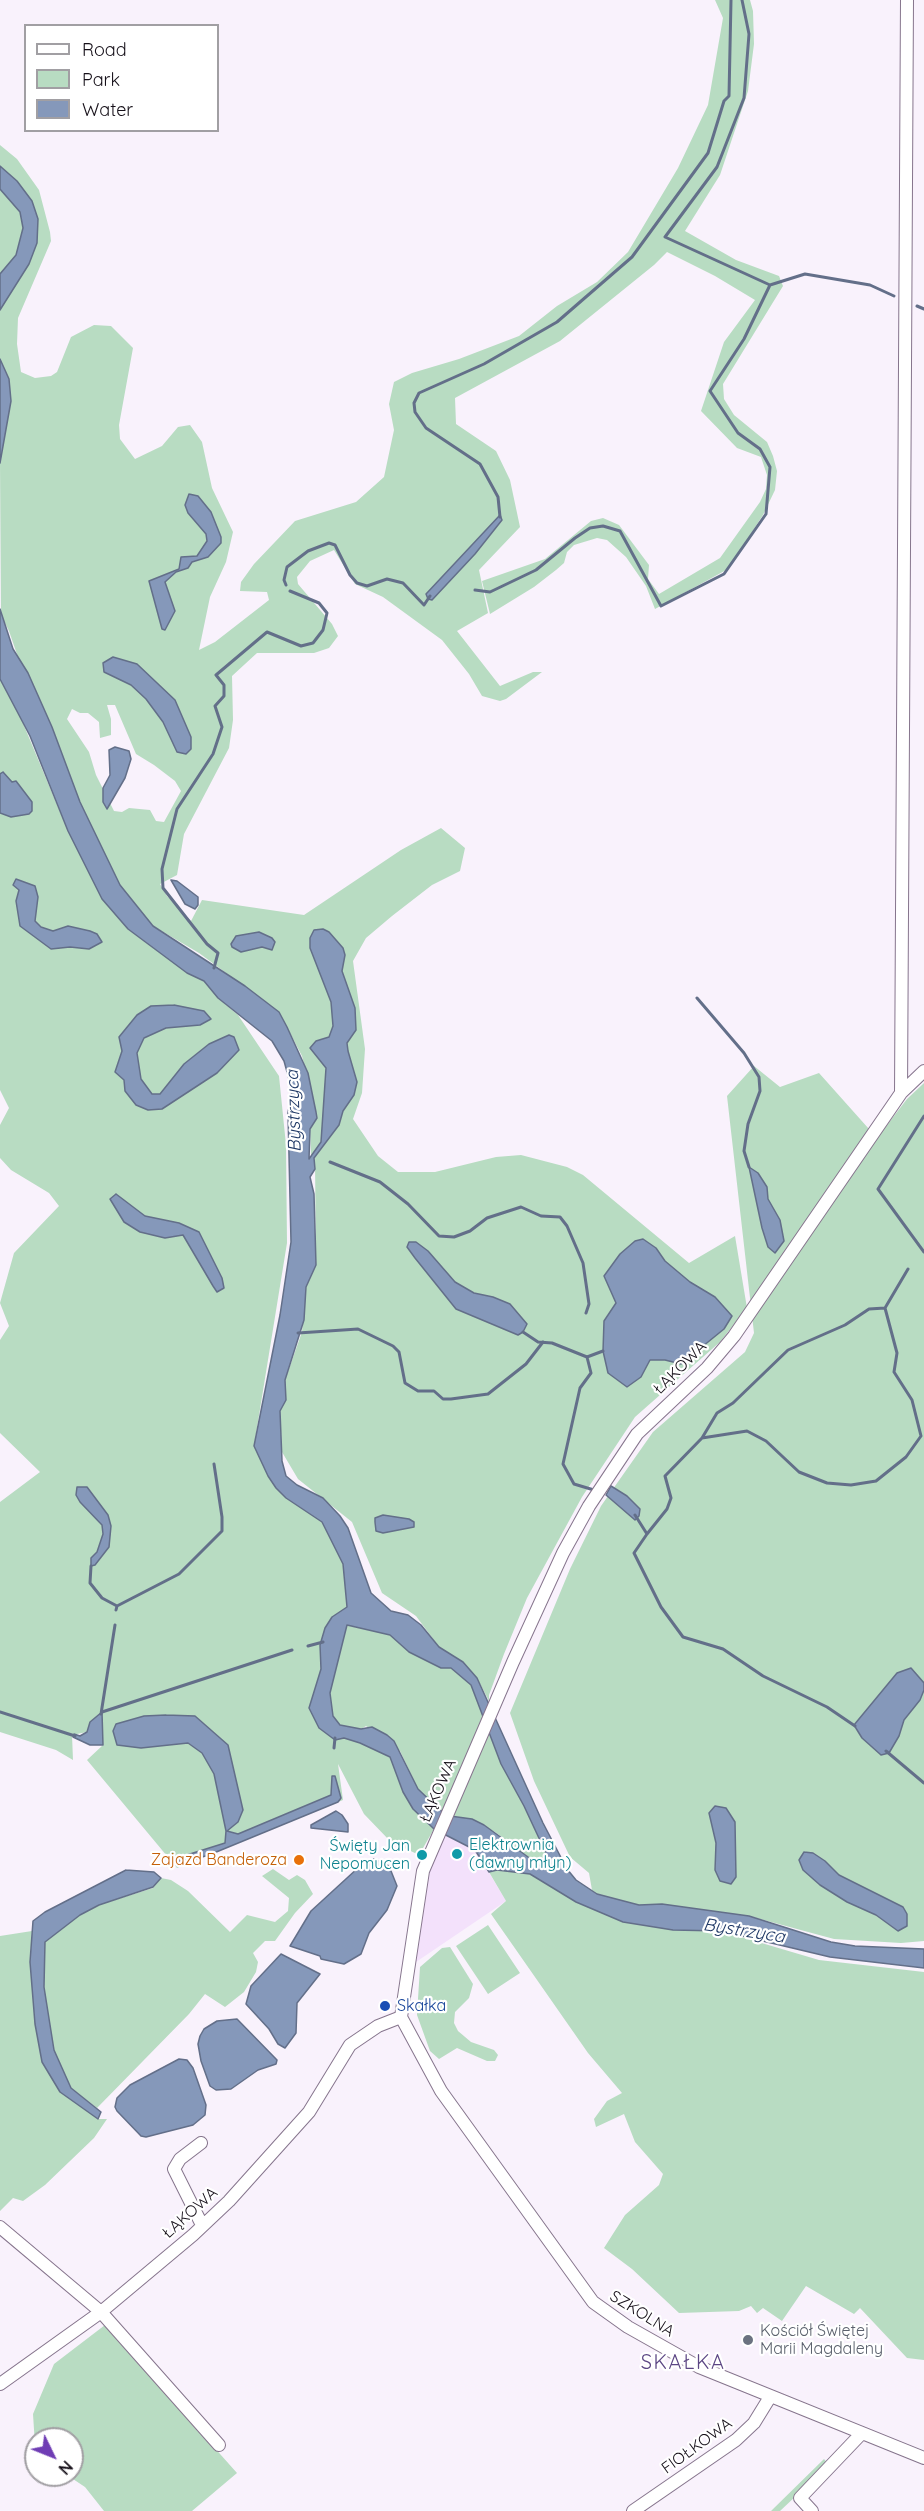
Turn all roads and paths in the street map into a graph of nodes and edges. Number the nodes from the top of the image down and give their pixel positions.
1 (907, 0) edge
2 (924, 1071) edge
3 (901, 1093) junction
4 (401, 2018) junction
5 (201, 2143) dead end
6 (202, 2225) junction
7 (0, 2227) edge
8 (101, 2312) junction
9 (0, 2384) edge
10 (770, 2397) junction
11 (861, 2434) junction
12 (219, 2445) dead end
13 (924, 2458) edge
14 (633, 2511) edge
15 (812, 2511) edge

1 - 3 street
2 - 3 street, ŁĄKOWA
3 - 4 street, ŁĄKOWA
4 - 6 street, ŁĄKOWA
4 - 10 street, SZKOLNA
5 - 6 street
6 - 8 street, ŁĄKOWA
7 - 8 street
8 - 9 street, ŁĄKOWA
8 - 12 street
10 - 11 street, SZKOLNA
10 - 14 street, FIOŁKOWA
11 - 13 street, SZKOLNA
11 - 15 street

